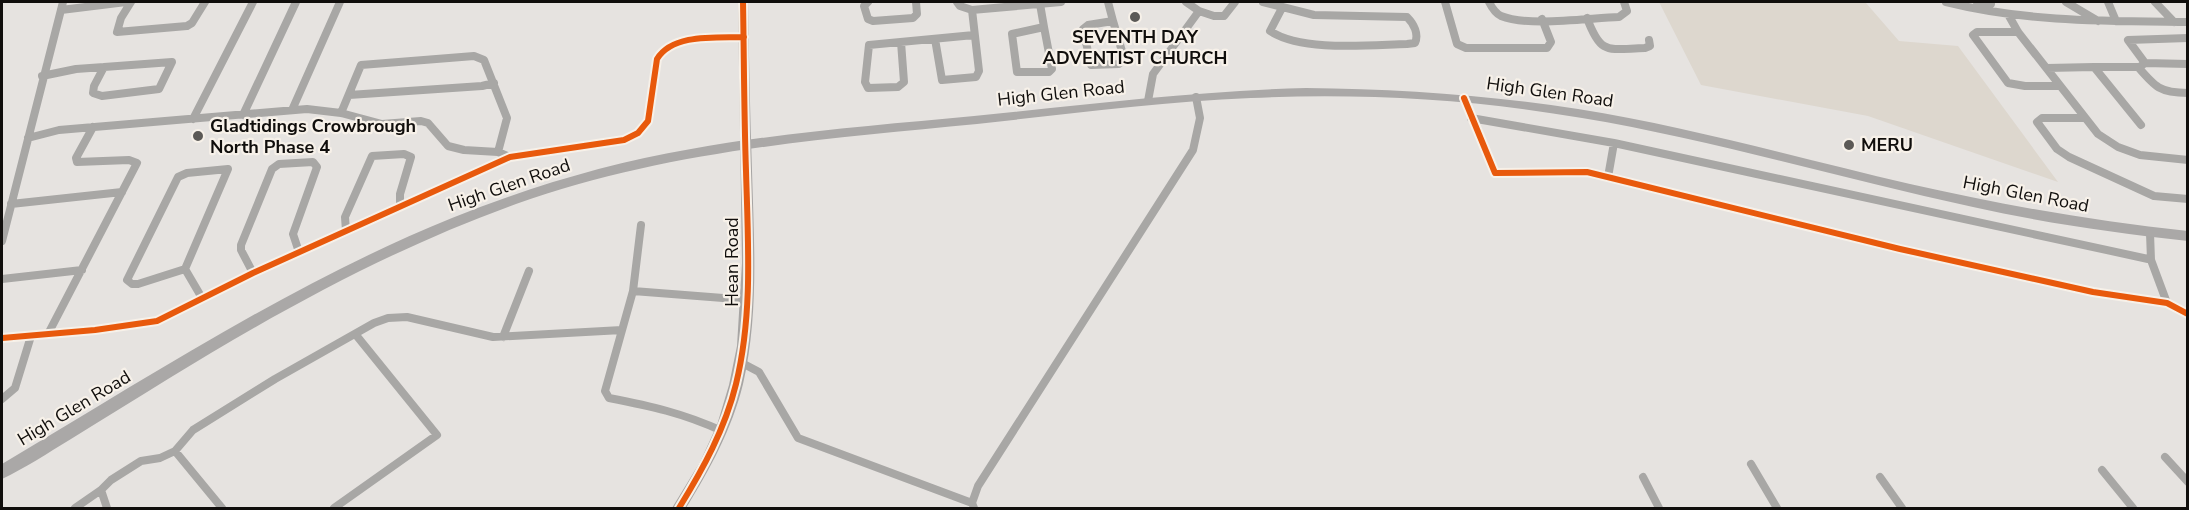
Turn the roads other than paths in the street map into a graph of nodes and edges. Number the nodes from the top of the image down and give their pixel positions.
1 (63, 2) edge
2 (126, 2) edge
3 (131, 2) edge
4 (205, 2) edge
5 (253, 2) edge
6 (296, 2) edge
7 (340, 2) edge
8 (743, 2) edge
9 (868, 2) edge
10 (916, 2) edge
11 (957, 2) edge
12 (1062, 2) edge
13 (1108, 2) edge
14 (1186, 2) edge
15 (1235, 2) edge
16 (1263, 2) edge
17 (1445, 2) edge
18 (1489, 2) edge
19 (1624, 2) edge
20 (1946, 2) edge
21 (1977, 2) edge
22 (2066, 2) edge
23 (2108, 2) edge
24 (2155, 2) edge
25 (1040, 4) junction
26 (1991, 4) dead end
27 (995, 5) edge
28 (1282, 8) junction
29 (61, 10) junction
30 (972, 10) junction
31 (1199, 11) junction
32 (2009, 16) junction
33 (1587, 18) junction
34 (1542, 19) junction
35 (1114, 21) junction
36 (2098, 21) junction
37 (2116, 21) junction
38 (2174, 22) junction
39 (2187, 22) edge
40 (1045, 27) junction
41 (2018, 32) junction
42 (974, 36) junction
43 (744, 37) junction
44 (935, 39) junction
45 (2187, 39) edge
46 (1649, 40) dead end
47 (901, 42) junction
48 (2187, 64) edge
49 (2141, 65) junction
50 (104, 67) junction
51 (2094, 67) junction
52 (2047, 68) junction
53 (42, 76) junction
54 (494, 83) junction
55 (2060, 86) junction
56 (2187, 93) edge
57 (349, 95) junction
58 (1196, 97) junction
59 (1464, 98) junction
60 (1148, 101) junction
61 (292, 110) junction
62 (341, 113) junction
63 (243, 114) junction
64 (1471, 118) junction
65 (2084, 118) junction
66 (193, 119) junction
67 (2141, 126) dead end
68 (93, 127) junction
69 (28, 138) junction
70 (1614, 143) junction
71 (745, 145) junction
72 (498, 152) junction
73 (510, 157) junction
74 (2187, 160) edge
75 (1608, 177) junction
76 (122, 192) junction
77 (2187, 199) edge
78 (11, 204) junction
79 (400, 206) junction
80 (641, 225) dead end
81 (346, 231) junction
82 (2150, 233) junction
83 (2187, 237) edge
84 (2, 241) edge
85 (299, 252) junction
86 (2148, 259) junction
87 (185, 269) junction
88 (82, 270) junction
89 (530, 270) dead end
90 (253, 273) junction
91 (2, 279) edge
92 (633, 291) junction
93 (202, 298) junction
94 (748, 300) junction
95 (2167, 303) junction
96 (2187, 314) edge
97 (622, 330) junction
98 (48, 334) junction
99 (356, 335) junction
100 (31, 336) junction
101 (2, 338) edge
102 (502, 338) junction
103 (742, 363) junction
104 (2, 399) edge
105 (722, 431) junction
106 (175, 451) junction
107 (2165, 457) dead end
108 (1751, 464) dead end
109 (2102, 470) dead end
110 (2, 472) edge
111 (1643, 477) dead end
112 (1880, 477) dead end
113 (2187, 482) edge
114 (101, 490) junction
115 (973, 506) edge
116 (75, 508) edge
117 (107, 508) edge
118 (222, 508) edge
119 (334, 508) edge
120 (679, 508) edge
121 (1659, 508) edge
122 (1777, 508) edge
123 (1902, 508) edge
124 (2133, 508) edge

1 - 29 street
2 - 29 street
3 - 4 street
5 - 66 street
6 - 63 street
7 - 61 street
8 - 43 street, Hean Road
9 - 10 street
11 - 30 street
12 - 25 street
13 - 35 street
14 - 31 street
15 - 31 street
16 - 28 street
17 - 34 street
18 - 34 street
19 - 33 street
20 - 32 street
21 - 26 street
22 - 36 street
23 - 37 street
24 - 38 street
25 - 27 street
25 - 40 street
27 - 30 street
28 - 28 street
29 - 53 street
30 - 42 street
31 - 60 street
32 - 36 street
32 - 41 street
33 - 34 street
33 - 46 street
35 - 35 street
36 - 37 street
37 - 38 street
38 - 39 street
40 - 40 street
41 - 52 street
41 - 55 street
42 - 44 street
42 - 44 street
43 - 71 street, Hean Road
43 - 73 street
44 - 47 street
45 - 49 street
47 - 47 street
48 - 49 street
49 - 51 street
49 - 56 street
50 - 50 street
50 - 53 street
51 - 52 street
51 - 67 street
52 - 55 street
53 - 69 street
54 - 57 street
54 - 57 street
54 - 72 street
55 - 65 street
57 - 62 street
58 - 59 main road, High Glen Road
58 - 60 main road, High Glen Road
58 - 115 street
59 - 64 street
59 - 82 main road, High Glen Road
60 - 71 main road, High Glen Road
61 - 62 street
61 - 63 street
62 - 72 street
63 - 66 street
64 - 70 street
64 - 75 street
65 - 74 street
65 - 77 street
66 - 68 street
68 - 69 street
68 - 76 street
69 - 78 street
70 - 75 street
70 - 86 street
71 - 94 street, Hean Road
71 - 110 main road, High Glen Road
72 - 73 street
73 - 79 street
75 - 95 street
76 - 78 street
76 - 88 street
78 - 84 street
79 - 81 street
79 - 81 street
80 - 92 street
81 - 85 street
82 - 83 main road, High Glen Road
82 - 86 street
85 - 90 street
85 - 90 street
86 - 95 street
87 - 87 street
87 - 93 street
88 - 91 street
88 - 98 street
89 - 102 street
90 - 93 street
92 - 94 street
92 - 97 street
93 - 98 street
94 - 103 street, Hean Road
95 - 96 street
97 - 102 street
97 - 105 street
98 - 100 street
99 - 102 street
99 - 106 street
99 - 119 street
100 - 101 street
100 - 104 street
103 - 105 street, Hean Road
103 - 115 street
105 - 120 street, Hean Road
106 - 114 street
106 - 118 street
107 - 113 street
108 - 122 street
109 - 124 street
111 - 121 street
112 - 123 street
114 - 116 street
114 - 117 street

